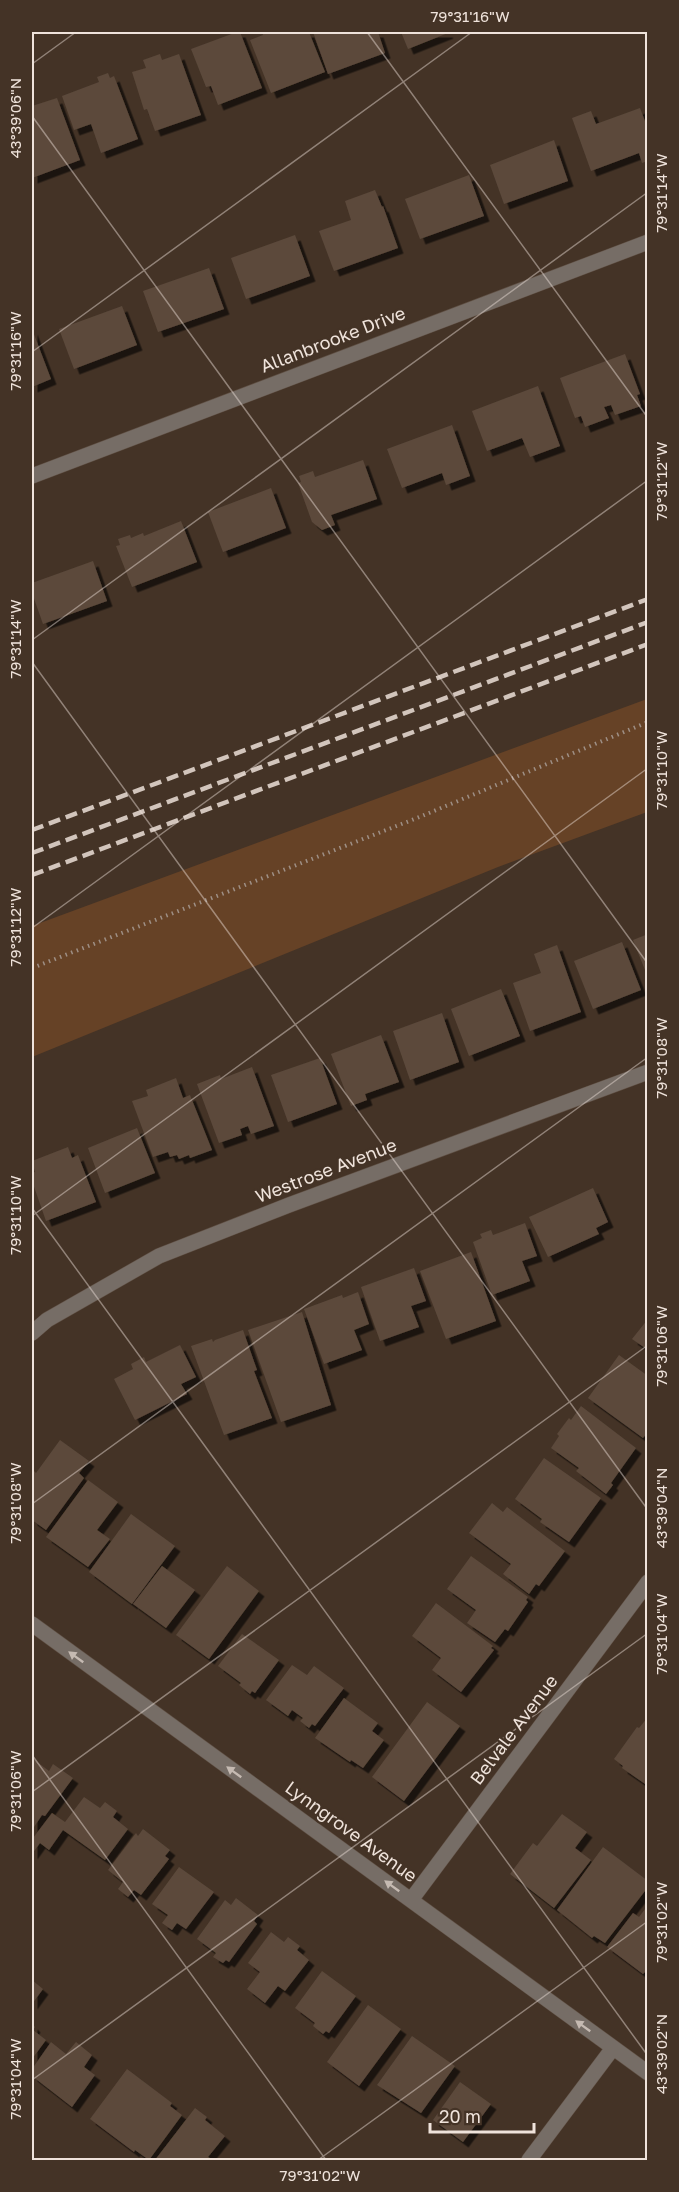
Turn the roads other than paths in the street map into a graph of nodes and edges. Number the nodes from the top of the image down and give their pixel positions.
1 (648, 242) edge
2 (32, 476) edge
3 (648, 1072) edge
4 (32, 1333) edge
5 (648, 1582) edge
6 (32, 1624) edge
7 (411, 1900) junction
8 (613, 2048) junction
9 (648, 2073) edge
10 (529, 2160) edge

1 - 2 street, Allanbrooke Drive
3 - 4 street, Westrose Avenue
5 - 7 street, Belvale Avenue
7 -> 6 street, Lynngrove Avenue
8 -> 7 street, Lynngrove Avenue
8 - 9 street, Lynngrove Avenue
8 - 10 street

